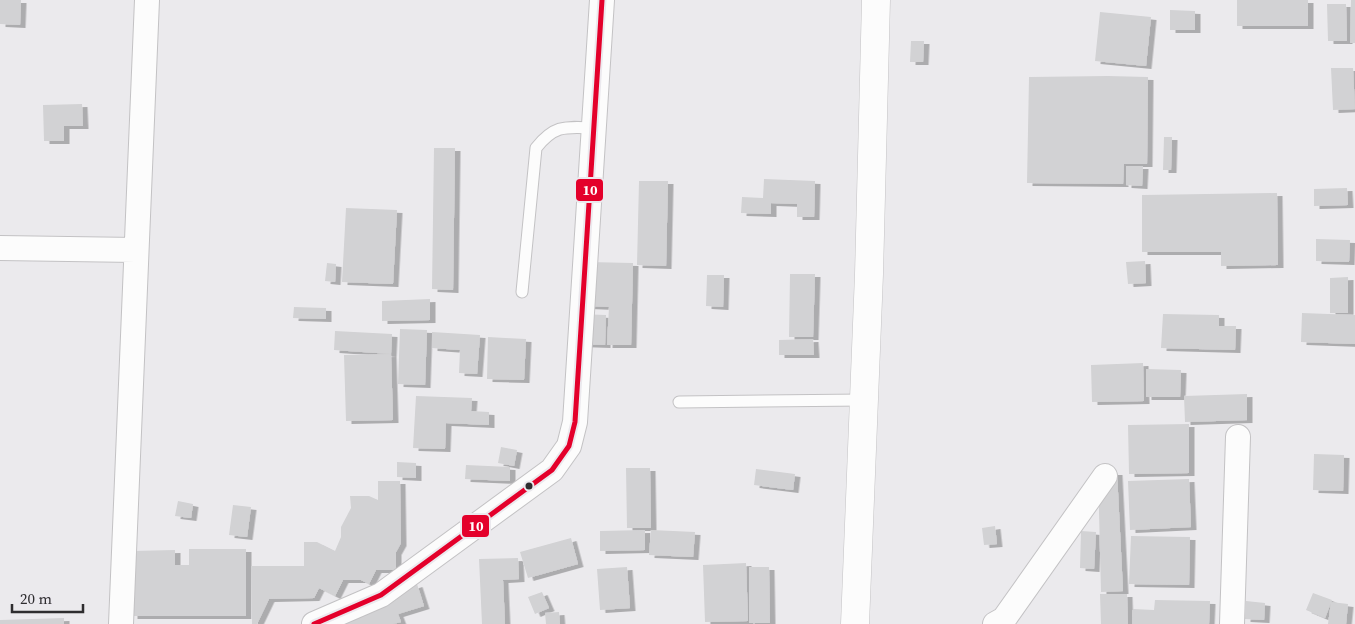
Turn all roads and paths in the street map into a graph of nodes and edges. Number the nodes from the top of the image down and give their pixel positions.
1 (147, 0) edge
2 (602, 0) edge
3 (876, 0) edge
4 (594, 128) junction
5 (0, 248) edge
6 (136, 250) junction
7 (522, 292) dead end
8 (864, 400) junction
9 (680, 402) dead end
10 (1238, 438) dead end
11 (1105, 476) dead end
12 (121, 624) edge
13 (314, 624) edge
14 (855, 624) edge
15 (995, 624) edge
16 (1232, 624) edge

1 - 6 street
2 - 4 street
3 - 8 street
4 - 7 lane
4 - 13 street
5 - 6 street
6 - 12 street
8 - 9 lane
8 - 14 street
10 - 16 street
11 - 15 street

